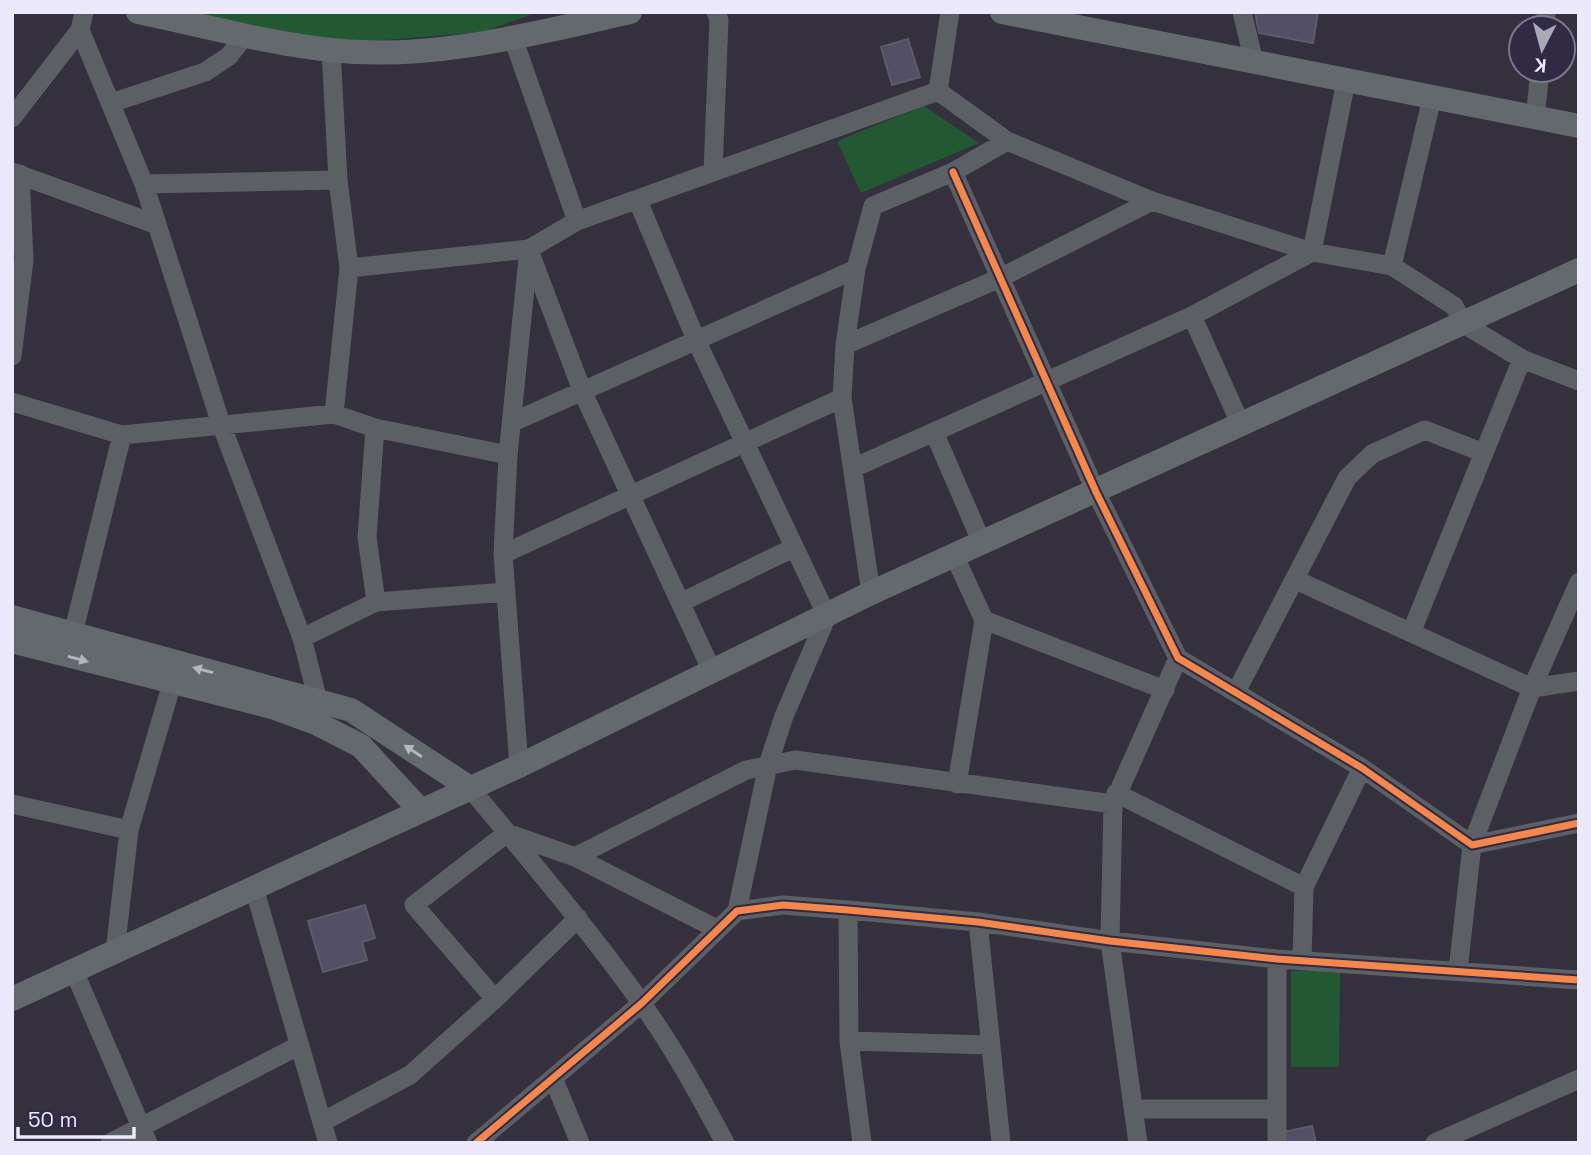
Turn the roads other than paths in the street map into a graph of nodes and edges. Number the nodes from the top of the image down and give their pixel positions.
1 (138, 12) edge
2 (557, 12) edge
3 (630, 12) edge
4 (716, 12) edge
5 (950, 12) edge
6 (1002, 12) edge
7 (1242, 12) edge
8 (82, 21) edge
9 (246, 34) junction
10 (513, 38) junction
11 (331, 50) junction
12 (1254, 62) junction
13 (1346, 81) junction
14 (1539, 84) edge
15 (938, 91) junction
16 (1432, 99) junction
17 (111, 103) junction
18 (12, 118) edge
19 (1535, 119) junction
20 (1579, 126) edge
21 (1579, 132) edge
22 (1007, 141) junction
23 (713, 172) junction
24 (953, 172) junction
25 (16, 173) edge
26 (338, 180) junction
27 (144, 184) junction
28 (638, 201) junction
29 (1152, 201) junction
30 (577, 221) junction
31 (155, 224) junction
32 (528, 249) junction
33 (1312, 252) junction
34 (1392, 266) junction
35 (349, 268) junction
36 (856, 269) junction
37 (1579, 270) edge
38 (1000, 278) junction
39 (1192, 316) junction
40 (1464, 324) junction
41 (696, 342) junction
42 (845, 345) junction
43 (12, 356) edge
44 (1522, 359) junction
45 (1579, 381) edge
46 (1046, 384) junction
47 (583, 393) junction
48 (842, 398) junction
49 (12, 402) edge
50 (334, 414) junction
51 (513, 422) junction
52 (221, 424) junction
53 (1241, 425) junction
54 (375, 428) junction
55 (934, 432) junction
56 (121, 435) junction
57 (746, 444) junction
58 (1484, 453) junction
59 (508, 454) junction
60 (853, 468) junction
61 (1096, 492) junction
62 (632, 495) junction
63 (982, 542) junction
64 (793, 548) junction
65 (503, 554) junction
66 (954, 555) junction
67 (1296, 580) junction
68 (1579, 582) edge
69 (506, 593) junction
70 (871, 593) junction
71 (376, 602) junction
72 (682, 602) junction
73 (827, 616) junction
74 (12, 617) edge
75 (984, 620) junction
76 (1411, 633) junction
77 (73, 634) junction
78 (302, 638) junction
79 (12, 641) edge
80 (1178, 658) junction
81 (712, 671) junction
82 (1579, 681) edge
83 (172, 683) junction
84 (1532, 688) junction
85 (1165, 690) junction
86 (1236, 692) junction
87 (317, 712) junction
88 (768, 765) junction
89 (519, 766) junction
90 (1362, 768) junction
91 (957, 785) junction
92 (470, 788) junction
93 (1114, 799) junction
94 (12, 804) edge
95 (421, 811) junction
96 (1579, 823) edge
97 (129, 831) junction
98 (507, 832) junction
99 (1472, 845) junction
100 (575, 857) junction
101 (1304, 887) junction
102 (254, 888) junction
103 (848, 910) junction
104 (737, 911) junction
105 (578, 918) junction
106 (978, 922) junction
107 (717, 929) junction
108 (1110, 941) junction
109 (115, 952) junction
110 (1277, 959) junction
111 (1303, 960) junction
112 (74, 971) junction
113 (1458, 971) junction
114 (1579, 980) edge
115 (12, 999) edge
116 (495, 999) junction
117 (642, 1003) junction
118 (849, 1041) junction
119 (300, 1045) junction
120 (990, 1045) junction
121 (553, 1078) junction
122 (1579, 1079) edge
123 (1134, 1109) junction
124 (1276, 1109) junction
125 (321, 1122) junction
126 (145, 1135) edge
127 (110, 1143) edge
128 (328, 1143) edge
129 (476, 1143) edge
130 (580, 1143) edge
131 (725, 1143) edge
132 (862, 1143) edge
133 (1001, 1143) edge
134 (1138, 1143) edge
135 (1277, 1143) edge
136 (1434, 1143) edge

1 - 9 main road
2 - 10 main road
3 - 10 main road
4 - 23 street
5 - 15 street
6 - 12 main road
7 - 12 street
8 - 17 street
8 - 18 street
9 - 11 main road
9 - 17 street
10 - 11 main road
10 - 30 street
11 - 26 street
12 - 13 main road
13 - 16 main road
13 - 33 street
14 - 19 street
15 - 22 street
15 - 23 street
16 - 19 main road
16 - 34 street
17 - 27 street
19 - 20 main road
19 - 21 main road
22 - 24 street
22 - 29 street
23 - 28 street
24 - 36 street
24 - 38 street
25 - 31 street
25 - 43 street
26 - 27 street
26 - 35 street
27 - 31 street
28 - 30 street
28 - 41 street
29 - 33 street
29 - 38 street
30 - 32 street
31 - 52 street
32 - 35 street
32 - 47 street
32 - 51 street
33 - 34 street
33 - 39 street
34 - 40 street
35 - 50 street
36 - 41 street
36 - 42 street
37 - 40 main road
38 - 42 street
38 - 46 street
39 - 46 street
39 - 53 street
40 - 44 street
40 - 53 main road
41 - 47 street
41 - 57 street
42 - 48 street
44 - 45 street
44 - 58 street
46 - 55 street
46 - 61 street
47 - 51 street
47 - 62 street
48 - 57 street
48 - 60 street
49 - 56 street
50 - 52 street
50 - 54 street
51 - 59 street
52 - 56 street
52 - 78 street
53 - 61 main road
54 - 59 street
54 - 71 street
55 - 60 street
55 - 63 street
56 - 77 street
57 - 62 street
57 - 64 street
58 - 67 street
58 - 76 street
59 - 65 street
60 - 70 street
61 - 63 main road
61 - 80 street
62 - 65 street
62 - 72 street
63 - 66 main road
64 - 72 street
64 - 73 street
65 - 69 street
66 - 70 main road
66 - 75 street
67 - 76 street
67 - 86 street
68 - 84 street
69 - 71 street
69 - 89 street
70 - 73 main road
71 - 78 street
72 - 81 street
73 - 81 main road
73 - 88 street
74 - 77 main road
75 - 85 street
75 - 91 street
76 - 84 street
87 -> 77 main road
78 - 87 street
79 -> 83 main road
80 - 85 street
80 - 86 street
81 - 89 main road
82 - 84 street
83 - 87 main road
83 - 97 street
84 - 99 street
85 - 93 street
86 - 90 street
92 -> 87 main road
87 - 95 main road
88 - 91 street
88 - 100 street
88 - 104 street
89 - 92 main road
90 - 99 street
90 - 101 street
91 - 93 street
92 - 95 main road
92 - 98 street
93 - 101 street
93 - 108 street
94 - 97 street
95 - 102 main road
96 - 99 street
97 - 109 street
98 - 100 street
98 - 105 street
98 - 116 street
99 - 113 street
100 - 107 street
101 - 111 street
102 - 109 main road
102 - 119 street
103 - 104 street
103 - 106 street
103 - 118 street
104 - 107 street
105 - 116 street
105 - 117 street
106 - 108 street
106 - 120 street
107 - 117 street
108 - 110 street
108 - 123 street
109 - 112 main road
110 - 111 street
110 - 124 street
111 - 113 street
112 - 115 main road
112 - 126 street
113 - 114 street
116 - 125 street
117 - 121 street
117 - 131 street
118 - 120 street
118 - 132 street
119 - 125 street
119 - 126 street
120 - 133 street
121 - 129 street
121 - 130 street
122 - 136 street
123 - 124 street
123 - 134 street
124 - 135 street
125 - 128 street
126 - 127 street

